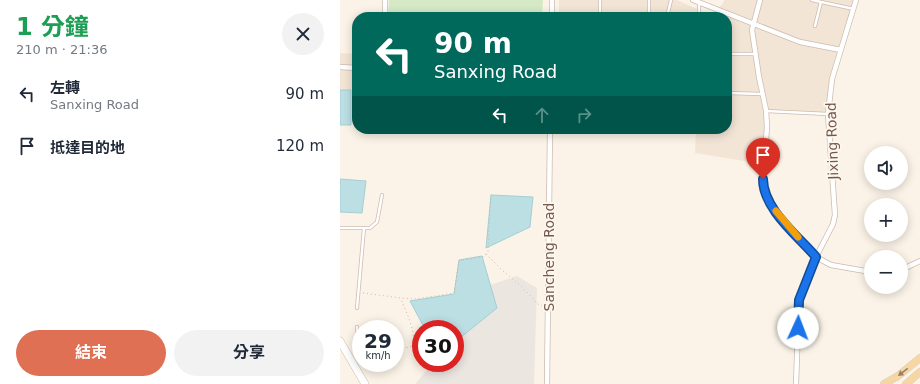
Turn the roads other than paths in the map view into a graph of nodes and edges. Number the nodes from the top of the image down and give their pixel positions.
1 (385, 0) edge
2 (552, 0) edge
3 (600, 0) edge
4 (649, 0) edge
5 (671, 0) edge
6 (693, 0) edge
7 (760, 0) edge
8 (812, 0) edge
9 (856, 0) edge
10 (820, 2) junction
11 (699, 3) junction
12 (854, 10) junction
13 (385, 12) edge
14 (552, 12) edge
15 (600, 12) edge
16 (649, 12) edge
17 (669, 12) edge
18 (699, 12) edge
19 (722, 12) edge
20 (732, 16) edge
21 (753, 24) junction
22 (815, 26) dead end
23 (841, 50) junction
24 (732, 54) edge
25 (756, 54) junction
26 (340, 67) edge
27 (352, 68) edge
28 (732, 94) edge
29 (763, 94) junction
30 (766, 110) junction
31 (828, 114) junction
32 (550, 134) edge
33 (382, 195) dead end
34 (340, 228) edge
35 (364, 228) junction
36 (816, 257) junction
37 (920, 260) edge
38 (908, 266) edge
39 (864, 271) edge
40 (357, 308) dead end
41 (340, 341) edge
42 (920, 358) edge
43 (920, 372) edge
44 (365, 384) edge
45 (547, 384) edge
46 (796, 384) edge
47 (884, 384) edge
48 (906, 384) edge

1 - 13 street
2 - 14 street
3 - 15 lane
4 - 16 lane
5 - 17 lane
6 - 11 street
7 - 21 street
8 - 10 lane
9 - 12 street, Jixing Road
10 - 12 lane
10 - 22 lane
11 - 18 lane
11 - 19 street
12 - 23 street, Jixing Road
20 - 21 street
21 - 23 street
21 - 25 street
23 - 31 street, Jixing Road
24 - 25 lane
25 - 29 street
26 - 27 street
28 - 29 lane
29 - 30 street
30 - 31 lane
30 - 36 street
31 - 36 street, Jixing Road
32 - 45 street, Sancheng Road
33 - 35 lane
34 - 35 lane
35 - 40 lane
36 - 39 street
36 - 46 street, Jixing Road
37 - 38 street
41 - 44 street
42 -> 47 main road
43 - 48 main road

